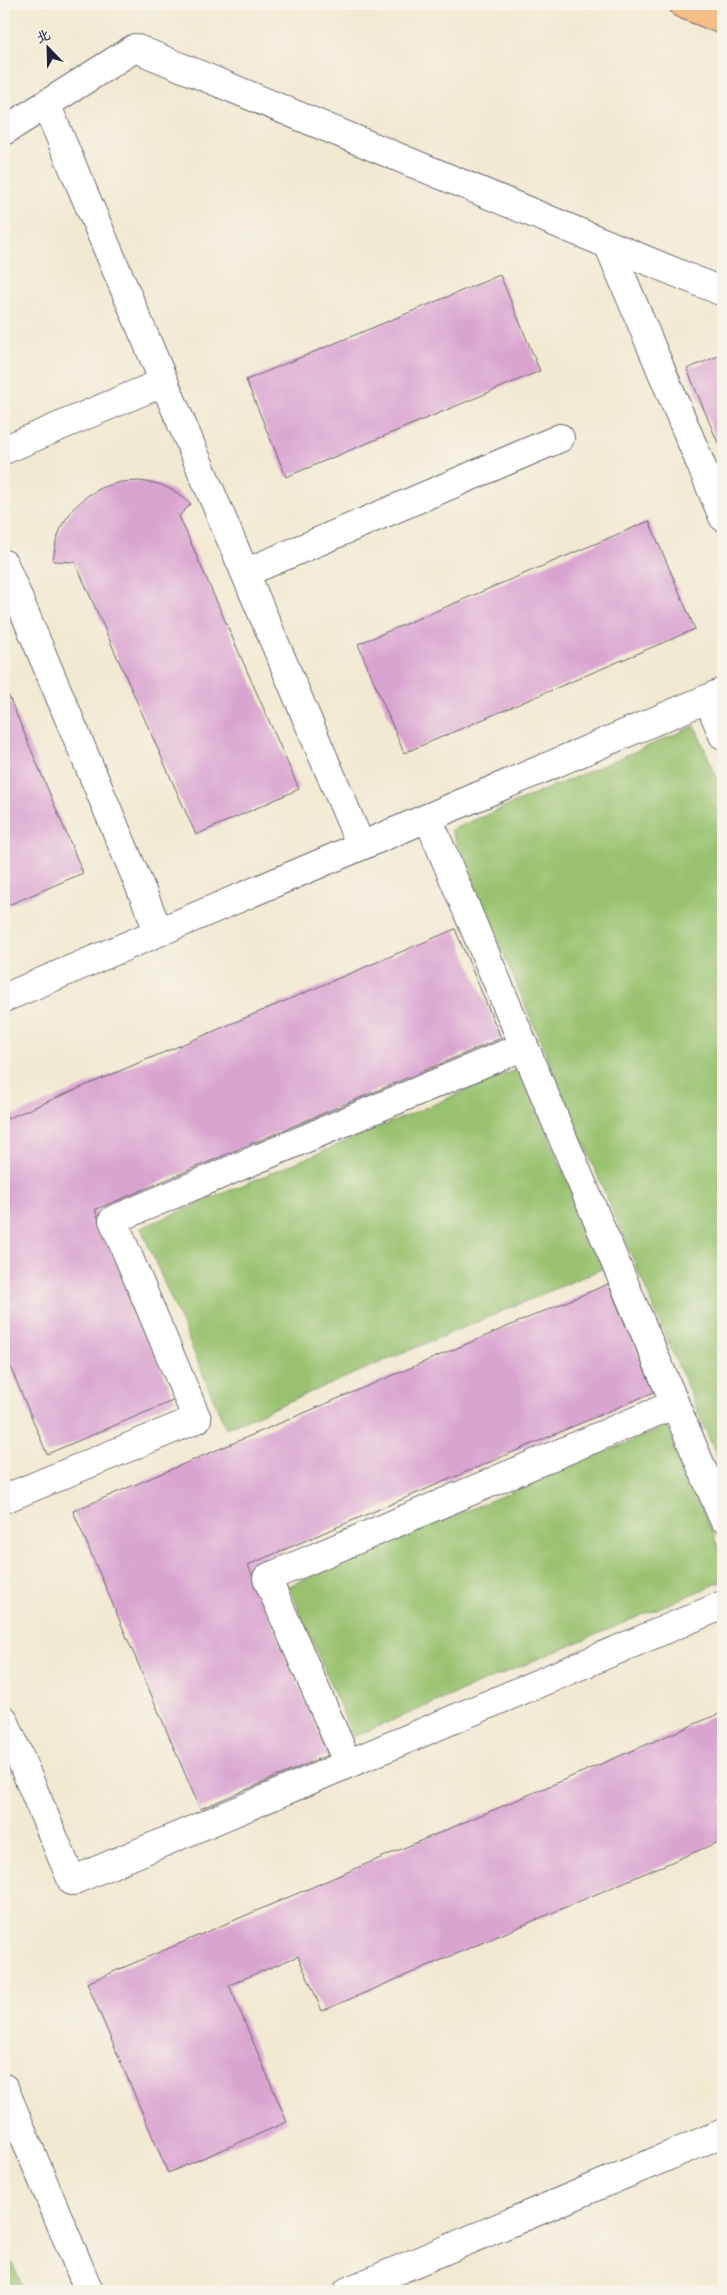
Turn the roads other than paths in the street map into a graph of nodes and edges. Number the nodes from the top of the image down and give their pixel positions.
1 (683, 4) edge
2 (723, 20) edge
3 (46, 104) junction
4 (4, 131) edge
5 (608, 244) junction
6 (723, 292) edge
7 (164, 382) junction
8 (560, 438) dead end
9 (4, 450) edge
10 (723, 517) edge
11 (4, 564) edge
12 (245, 573) junction
13 (716, 696) edge
14 (723, 735) edge
15 (428, 818) junction
16 (360, 846) junction
17 (159, 932) junction
18 (4, 998) edge
19 (524, 1046) junction
20 (675, 1404) junction
21 (4, 1499) edge
22 (723, 1518) edge
23 (723, 1605) edge
24 (4, 1720) edge
25 (348, 1764) junction
26 (4, 2088) edge
27 (723, 2133) edge
28 (89, 2291) edge
29 (348, 2291) edge

1 - 2 main road
3 - 4 street
3 - 5 street
3 - 7 street
5 - 6 street
5 - 10 street
7 - 9 street
7 - 12 street
8 - 12 street
11 - 17 street
12 - 16 street
13 - 14 street
13 - 15 street
15 - 16 street
15 - 19 street
16 - 17 street
17 - 18 street
19 - 20 street
19 - 21 street
20 - 22 street
20 - 25 street
23 - 25 street
24 - 25 street
26 - 28 street
27 - 29 street

